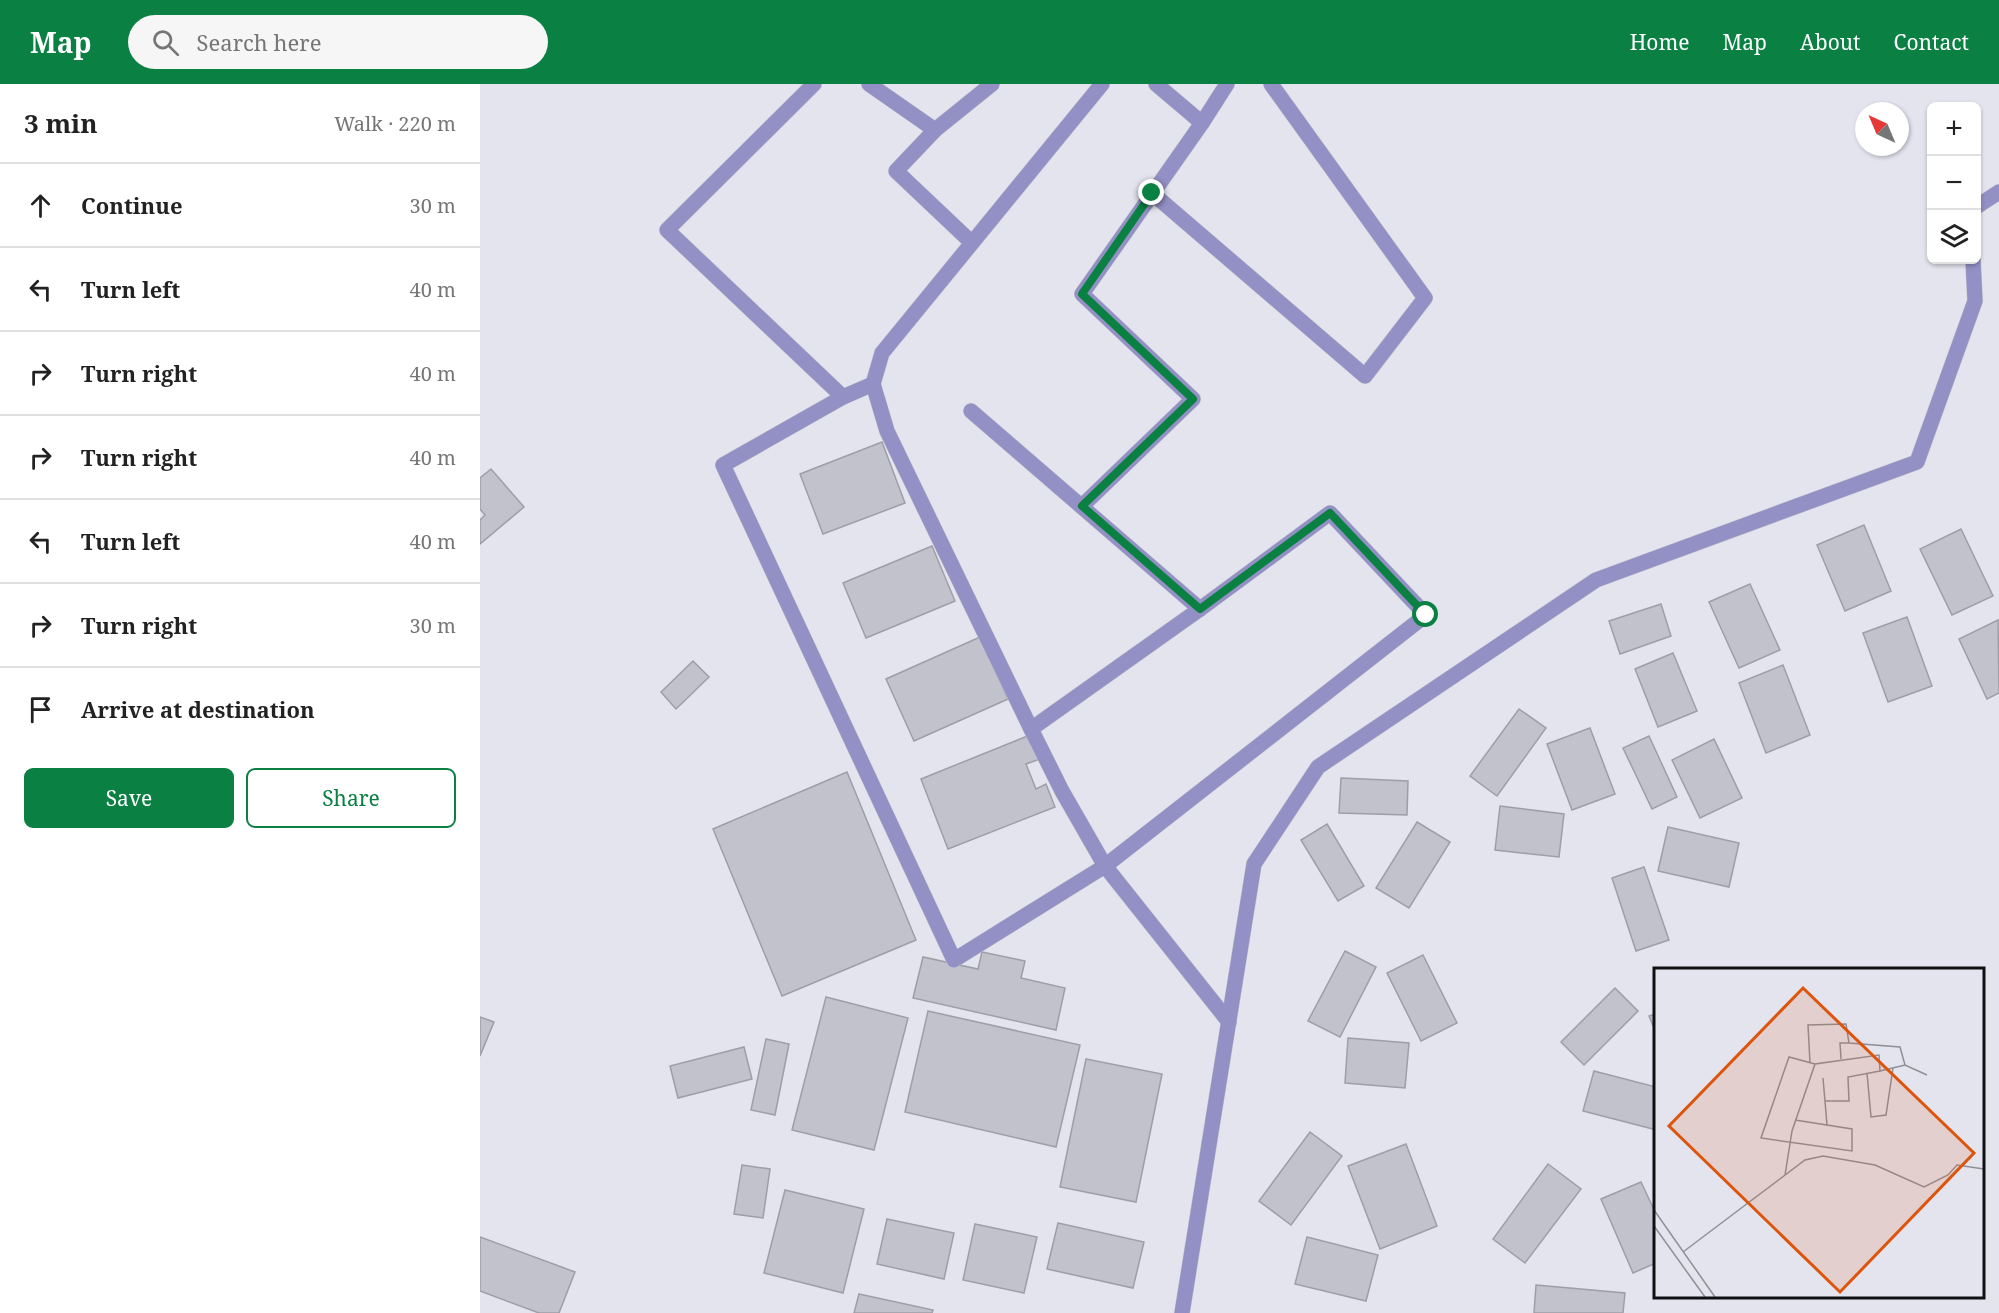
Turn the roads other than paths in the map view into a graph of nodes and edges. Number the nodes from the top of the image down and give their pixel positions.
1 (814, 84) edge
2 (869, 84) edge
3 (992, 84) edge
4 (1102, 84) edge
5 (1156, 84) edge
6 (1227, 84) edge
7 (1271, 84) edge
8 (1202, 123) junction
9 (935, 130) junction
10 (1999, 192) edge
11 (1152, 193) junction
12 (1981, 204) edge
13 (971, 242) junction
14 (1973, 264) edge
15 (873, 384) junction
16 (843, 397) junction
17 (971, 411) dead end
18 (1082, 506) junction
19 (1200, 609) junction
20 (1031, 729) junction
21 (1105, 866) junction
22 (1228, 1022) junction
23 (1182, 1313) edge

1 - 16 street
2 - 9 street
3 - 9 street
4 - 13 street
5 - 8 street
6 - 8 street
7 - 11 street
8 - 11 street
9 - 13 street
10 - 12 street
11 - 18 street
13 - 15 street
14 - 22 street
15 - 16 street
15 - 20 street
16 - 21 street
17 - 18 street
18 - 19 street
19 - 20 street
19 - 21 street
20 - 21 street
21 - 22 street
22 - 23 street

